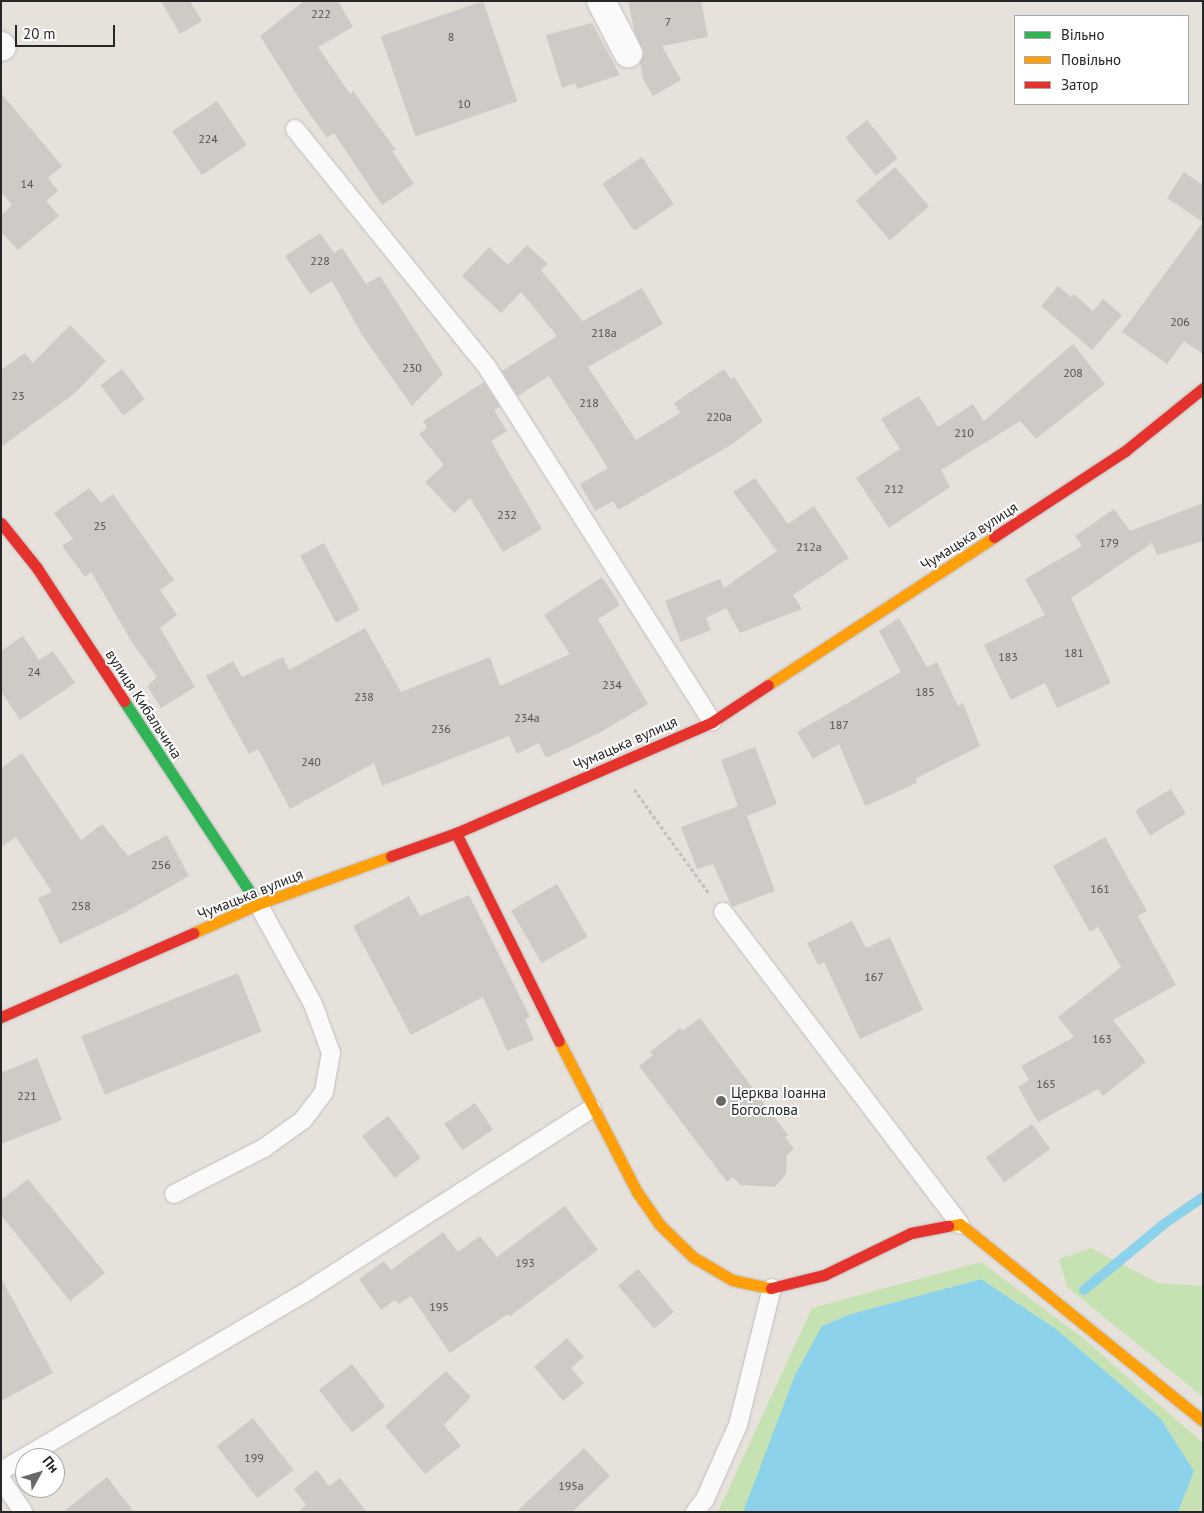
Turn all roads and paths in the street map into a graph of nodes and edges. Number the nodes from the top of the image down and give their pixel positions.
1 (601, 1) edge
2 (628, 53) dead end
3 (294, 129) dead end
4 (1203, 388) edge
5 (1, 523) edge
6 (712, 722) junction
7 (615, 764) junction
8 (456, 833) junction
9 (258, 904) junction
10 (723, 912) joint
11 (5, 1009) edge
12 (592, 1108) junction
13 (174, 1194) dead end
14 (960, 1224) junction
15 (772, 1288) junction
16 (1203, 1421) edge
17 (1, 1471) edge
18 (1, 1479) edge
19 (23, 1512) edge
20 (695, 1512) edge

1 - 2 street
3 - 6 lane
4 - 6 street, Чумацька вулиця
5 - 9 street, вулиця Кибальчича
6 - 7 street, Чумацька вулиця
7 - 8 street, Чумацька вулиця
7 - 10 path
8 - 9 street, Чумацька вулиця
8 - 12 street
9 - 11 street, Чумацька вулиця
9 - 13 lane
10 - 14 lane
12 - 15 street
12 - 17 lane
14 - 15 street
14 - 16 street
15 - 20 lane
18 - 19 lane

